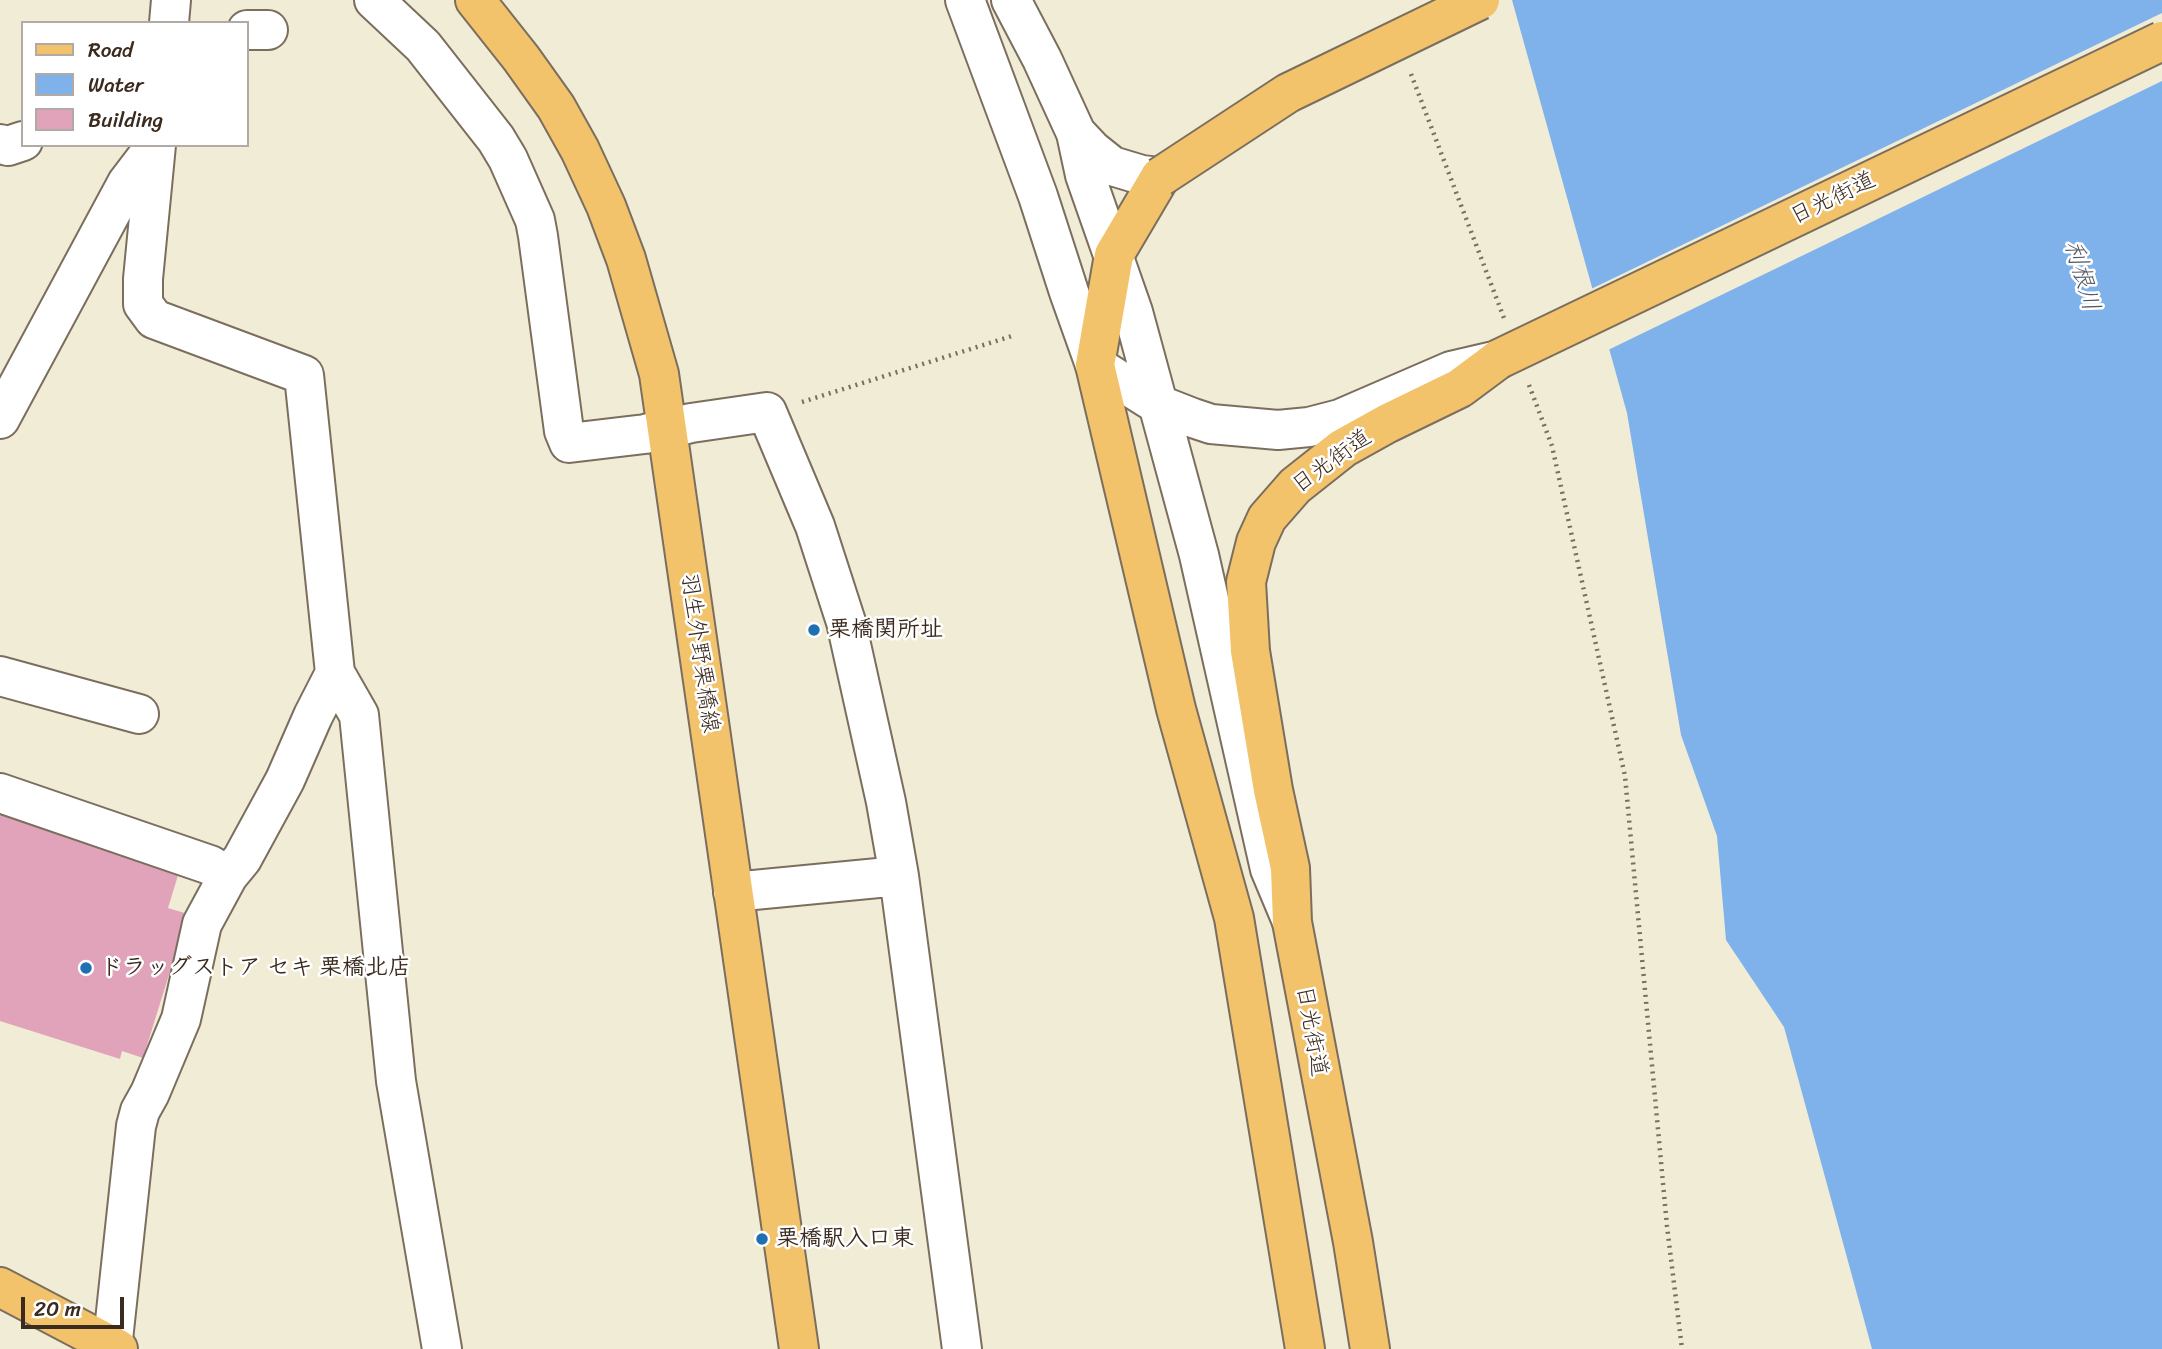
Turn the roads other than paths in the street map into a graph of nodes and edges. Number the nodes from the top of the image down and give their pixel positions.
1 (172, 0) edge
2 (374, 0) edge
3 (475, 0) edge
4 (965, 0) edge
5 (1012, 0) edge
6 (1480, 0) edge
7 (169, 21) edge
8 (2162, 41) edge
9 (1076, 133) junction
10 (21, 142) edge
11 (0, 144) edge
12 (154, 147) edge
13 (156, 147) edge
14 (1160, 177) junction
15 (1114, 255) junction
16 (1512, 356) junction
17 (1095, 365) junction
18 (10, 379) edge
19 (1157, 404) junction
20 (0, 419) edge
21 (667, 428) junction
22 (335, 673) junction
23 (0, 676) edge
24 (139, 714) dead end
25 (0, 793) edge
26 (228, 876) junction
27 (899, 876) junction
28 (733, 892) junction
29 (1292, 922) junction
30 (0, 1287) edge
31 (114, 1348) edge
32 (442, 1349) edge
33 (799, 1349) edge
34 (962, 1349) edge
35 (1305, 1349) edge
36 (1370, 1349) edge

1 - 7 street
2 - 21 street
3 - 21 main road, 羽生外野栗橋線
4 - 17 street
5 - 9 street
6 - 14 main road, bridge
8 - 16 main road, 日光街道, bridge
9 - 14 street
9 - 15 street
10 - 11 street
12 - 18 street
13 - 22 street
14 - 15 main road
15 - 17 main road
15 - 19 street
16 - 19 street
16 - 29 main road, 日光街道
17 - 19 street
17 - 35 main road
18 - 20 street
19 - 29 street
21 - 27 street
21 - 28 main road, 羽生外野栗橋線
22 - 26 street
22 - 32 street
23 - 24 street
25 - 26 street
26 - 31 street
27 - 28 street
27 - 34 street
28 - 33 main road, 羽生外野栗橋線
29 - 36 main road, 日光街道
30 - 31 main road

